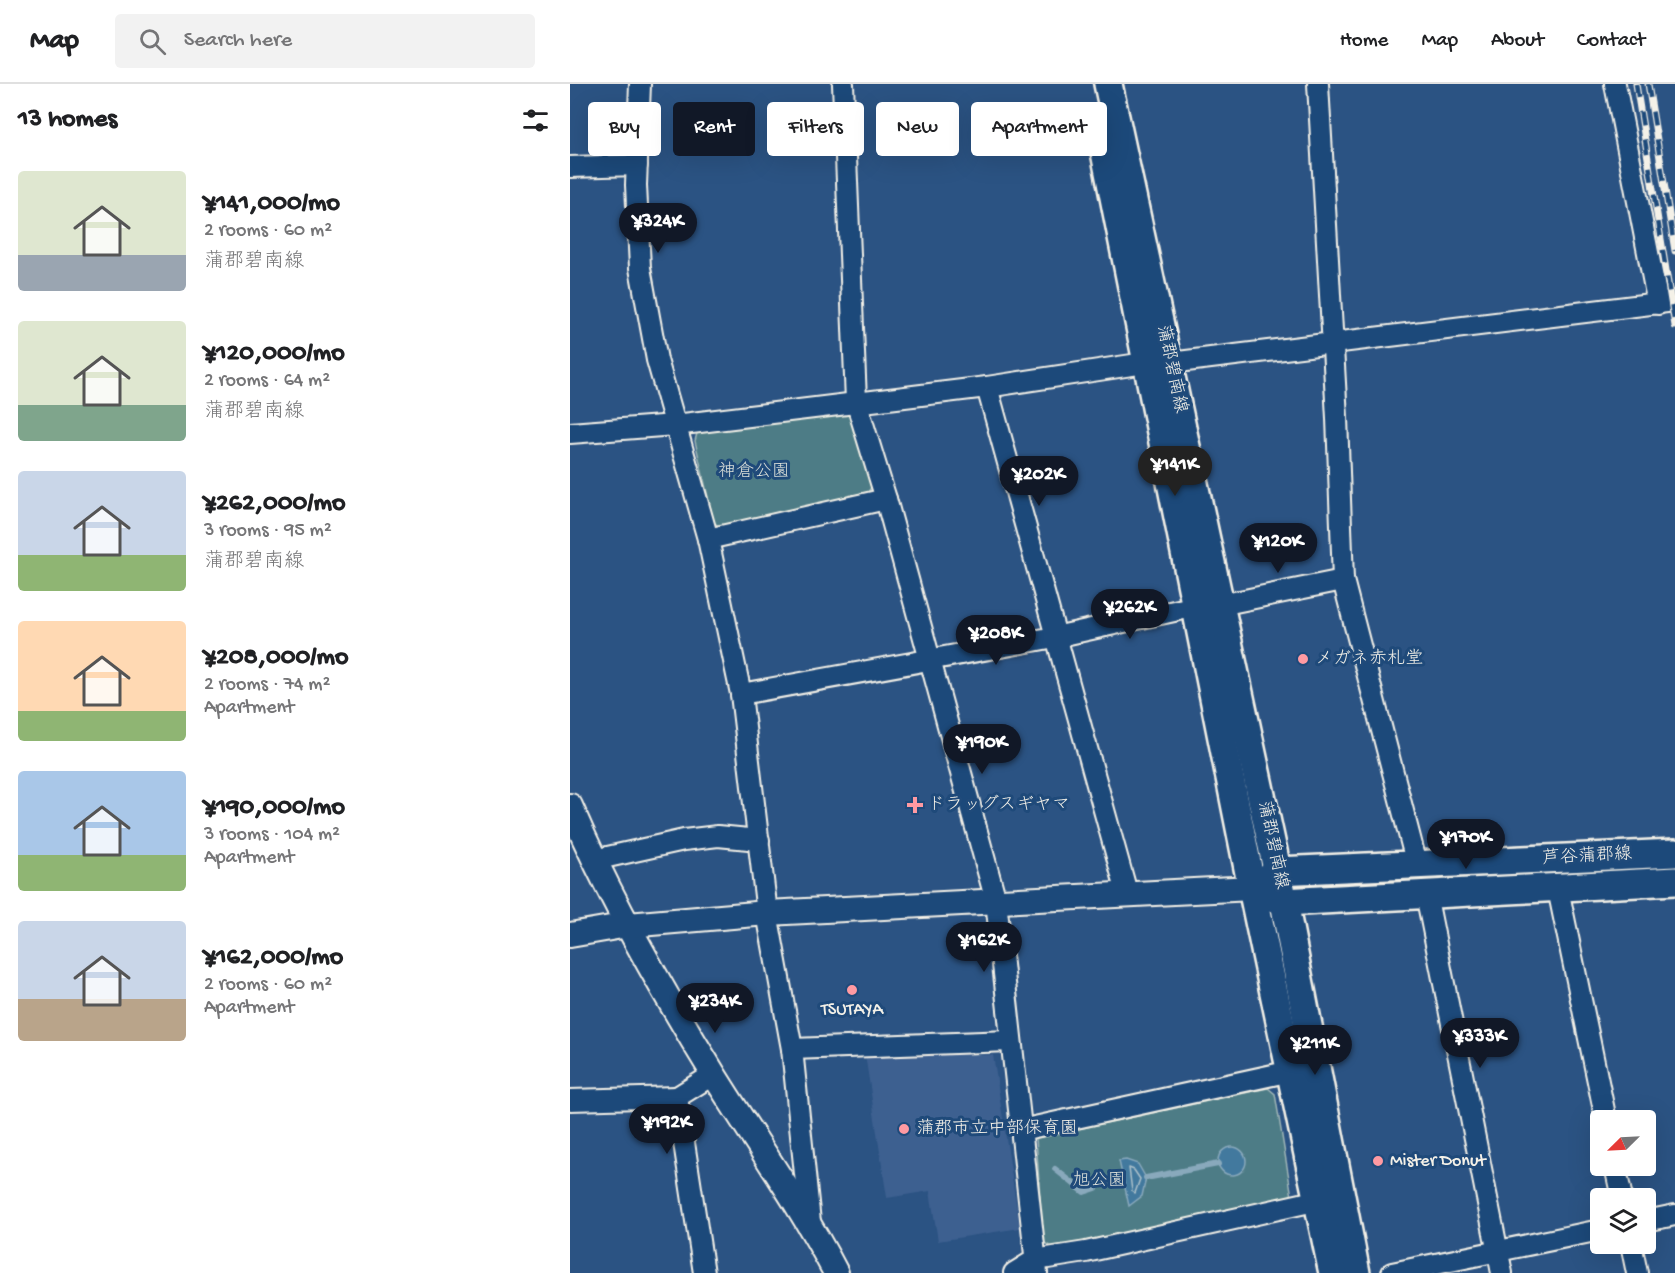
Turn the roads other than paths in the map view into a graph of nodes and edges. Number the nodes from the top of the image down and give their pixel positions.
1 (640, 84) edge
2 (843, 84) edge
3 (1092, 84) edge
4 (1108, 84) edge
5 (1318, 84) edge
6 (1615, 84) edge
7 (637, 165) junction
8 (570, 167) edge
9 (1667, 303) edge
10 (1331, 343) junction
11 (1158, 363) junction
12 (987, 387) junction
13 (856, 401) junction
14 (675, 425) junction
15 (570, 433) edge
16 (886, 499) junction
17 (708, 539) junction
18 (1343, 580) junction
19 (1208, 606) junction
20 (1055, 637) junction
21 (930, 658) junction
22 (741, 694) junction
23 (570, 806) edge
24 (759, 840) junction
25 (1675, 853) edge
26 (594, 860) junction
27 (1417, 865) junction
28 (1277, 871) junction
29 (1675, 881) edge
30 (1252, 888) junction
31 (1558, 889) junction
32 (1127, 893) junction
33 (1426, 894) junction
34 (996, 901) junction
35 (1284, 902) junction
36 (767, 913) junction
37 (628, 925) junction
38 (570, 935) edge
39 (1010, 1041) junction
40 (792, 1049) junction
41 (1291, 1071) junction
42 (714, 1074) junction
43 (677, 1097) junction
44 (570, 1100) edge
45 (1603, 1110) edge
46 (1021, 1130) junction
47 (1319, 1200) junction
48 (1675, 1215) edge
49 (1656, 1219) edge
50 (810, 1222) junction
51 (1590, 1232) edge
52 (1497, 1252) junction
53 (1633, 1254) edge
54 (1036, 1266) edge
55 (704, 1273) edge
56 (836, 1273) edge
57 (1014, 1273) edge
58 (1333, 1273) edge
59 (1356, 1273) edge
60 (1392, 1273) edge
61 (1502, 1273) edge
62 (1637, 1273) edge

1 - 7 street
2 - 13 street
3 - 11 main road, 蒲郡碧南線
4 - 11 main road, 蒲郡碧南線
5 - 10 street
6 - 9 street
7 - 8 street
7 - 14 street
9 - 10 street
10 - 11 street
10 - 18 street
11 - 12 street
11 - 19 main road, 蒲郡碧南線
12 - 13 street
12 - 20 street
13 - 14 street
13 - 16 street
14 - 15 street
14 - 17 street
16 - 17 street
16 - 21 street
17 - 22 street
18 - 19 street
18 - 27 street
19 - 20 street
19 - 28 main road, 蒲郡碧南線
19 - 30 main road, 蒲郡碧南線
20 - 21 street
20 - 32 street
21 - 22 street
21 - 34 street
22 - 24 street
23 - 26 street
24 - 26 street
24 - 36 street
25 - 27 main road, 芦谷蒲郡線
26 - 37 street
27 - 28 main road, 芦谷蒲郡線
28 - 30 main road
28 - 35 main road, 蒲郡碧南線
29 - 31 main road, 芦谷蒲郡線
30 - 32 street
30 - 35 main road, 芦谷蒲郡線
30 - 41 main road
31 - 33 main road, 芦谷蒲郡線
31 - 45 street
32 - 34 street
33 - 35 main road, 芦谷蒲郡線
33 - 52 street
34 - 36 street
34 - 39 street
35 - 59 main road
36 - 37 street
36 - 40 street
37 - 38 street
37 - 42 street
39 - 40 street
39 - 46 street
40 - 50 street
41 - 46 street
41 - 47 main road
42 - 43 street
42 - 50 street
43 - 44 street
43 - 55 street
46 - 54 street
47 - 54 street
47 - 58 main road
48 - 49 street
50 - 56 street
51 - 52 street
52 - 60 street
52 - 61 street
53 - 62 street
54 - 57 street

